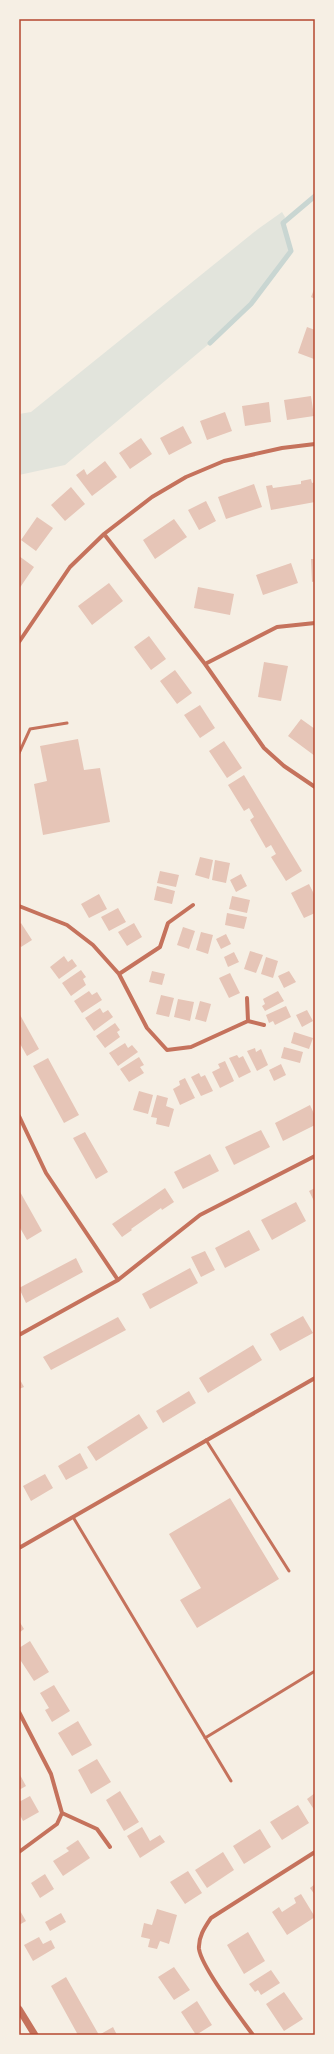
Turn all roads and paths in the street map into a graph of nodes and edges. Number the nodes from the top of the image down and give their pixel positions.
1 (315, 444) edge
2 (104, 534) junction
3 (315, 623) edge
4 (19, 642) edge
5 (205, 664) junction
6 (67, 723) dead end
7 (19, 753) edge
8 (315, 787) edge
9 (194, 905) dead end
10 (19, 906) edge
11 (118, 974) junction
12 (246, 998) dead end
13 (248, 1021) junction
14 (264, 1025) dead end
15 (19, 1116) edge
16 (315, 1156) edge
17 (118, 1280) junction
18 (19, 1335) edge
19 (315, 1378) edge
20 (206, 1440) junction
21 (72, 1517) junction
22 (19, 1548) edge
23 (290, 1571) dead end
24 (315, 1671) edge
25 (19, 1712) edge
26 (206, 1738) junction
27 (231, 1781) dead end
28 (62, 1813) junction
29 (110, 1847) dead end
30 (19, 1852) edge
31 (315, 1852) edge
32 (19, 2009) edge
33 (35, 2035) edge
34 (253, 2035) edge

1 - 2 street
2 - 4 street
2 - 5 street
3 - 5 street
5 - 8 street
6 - 7 lane
9 - 11 street
10 - 11 street
11 - 13 street
12 - 13 street
13 - 14 street
15 - 17 street
16 - 17 street
17 - 18 street
19 - 20 street
20 - 21 street
20 - 23 lane
21 - 22 street
21 - 26 lane
24 - 26 lane
25 - 28 street
26 - 27 lane
28 - 29 street
28 - 30 street
31 - 34 street
32 - 33 street

